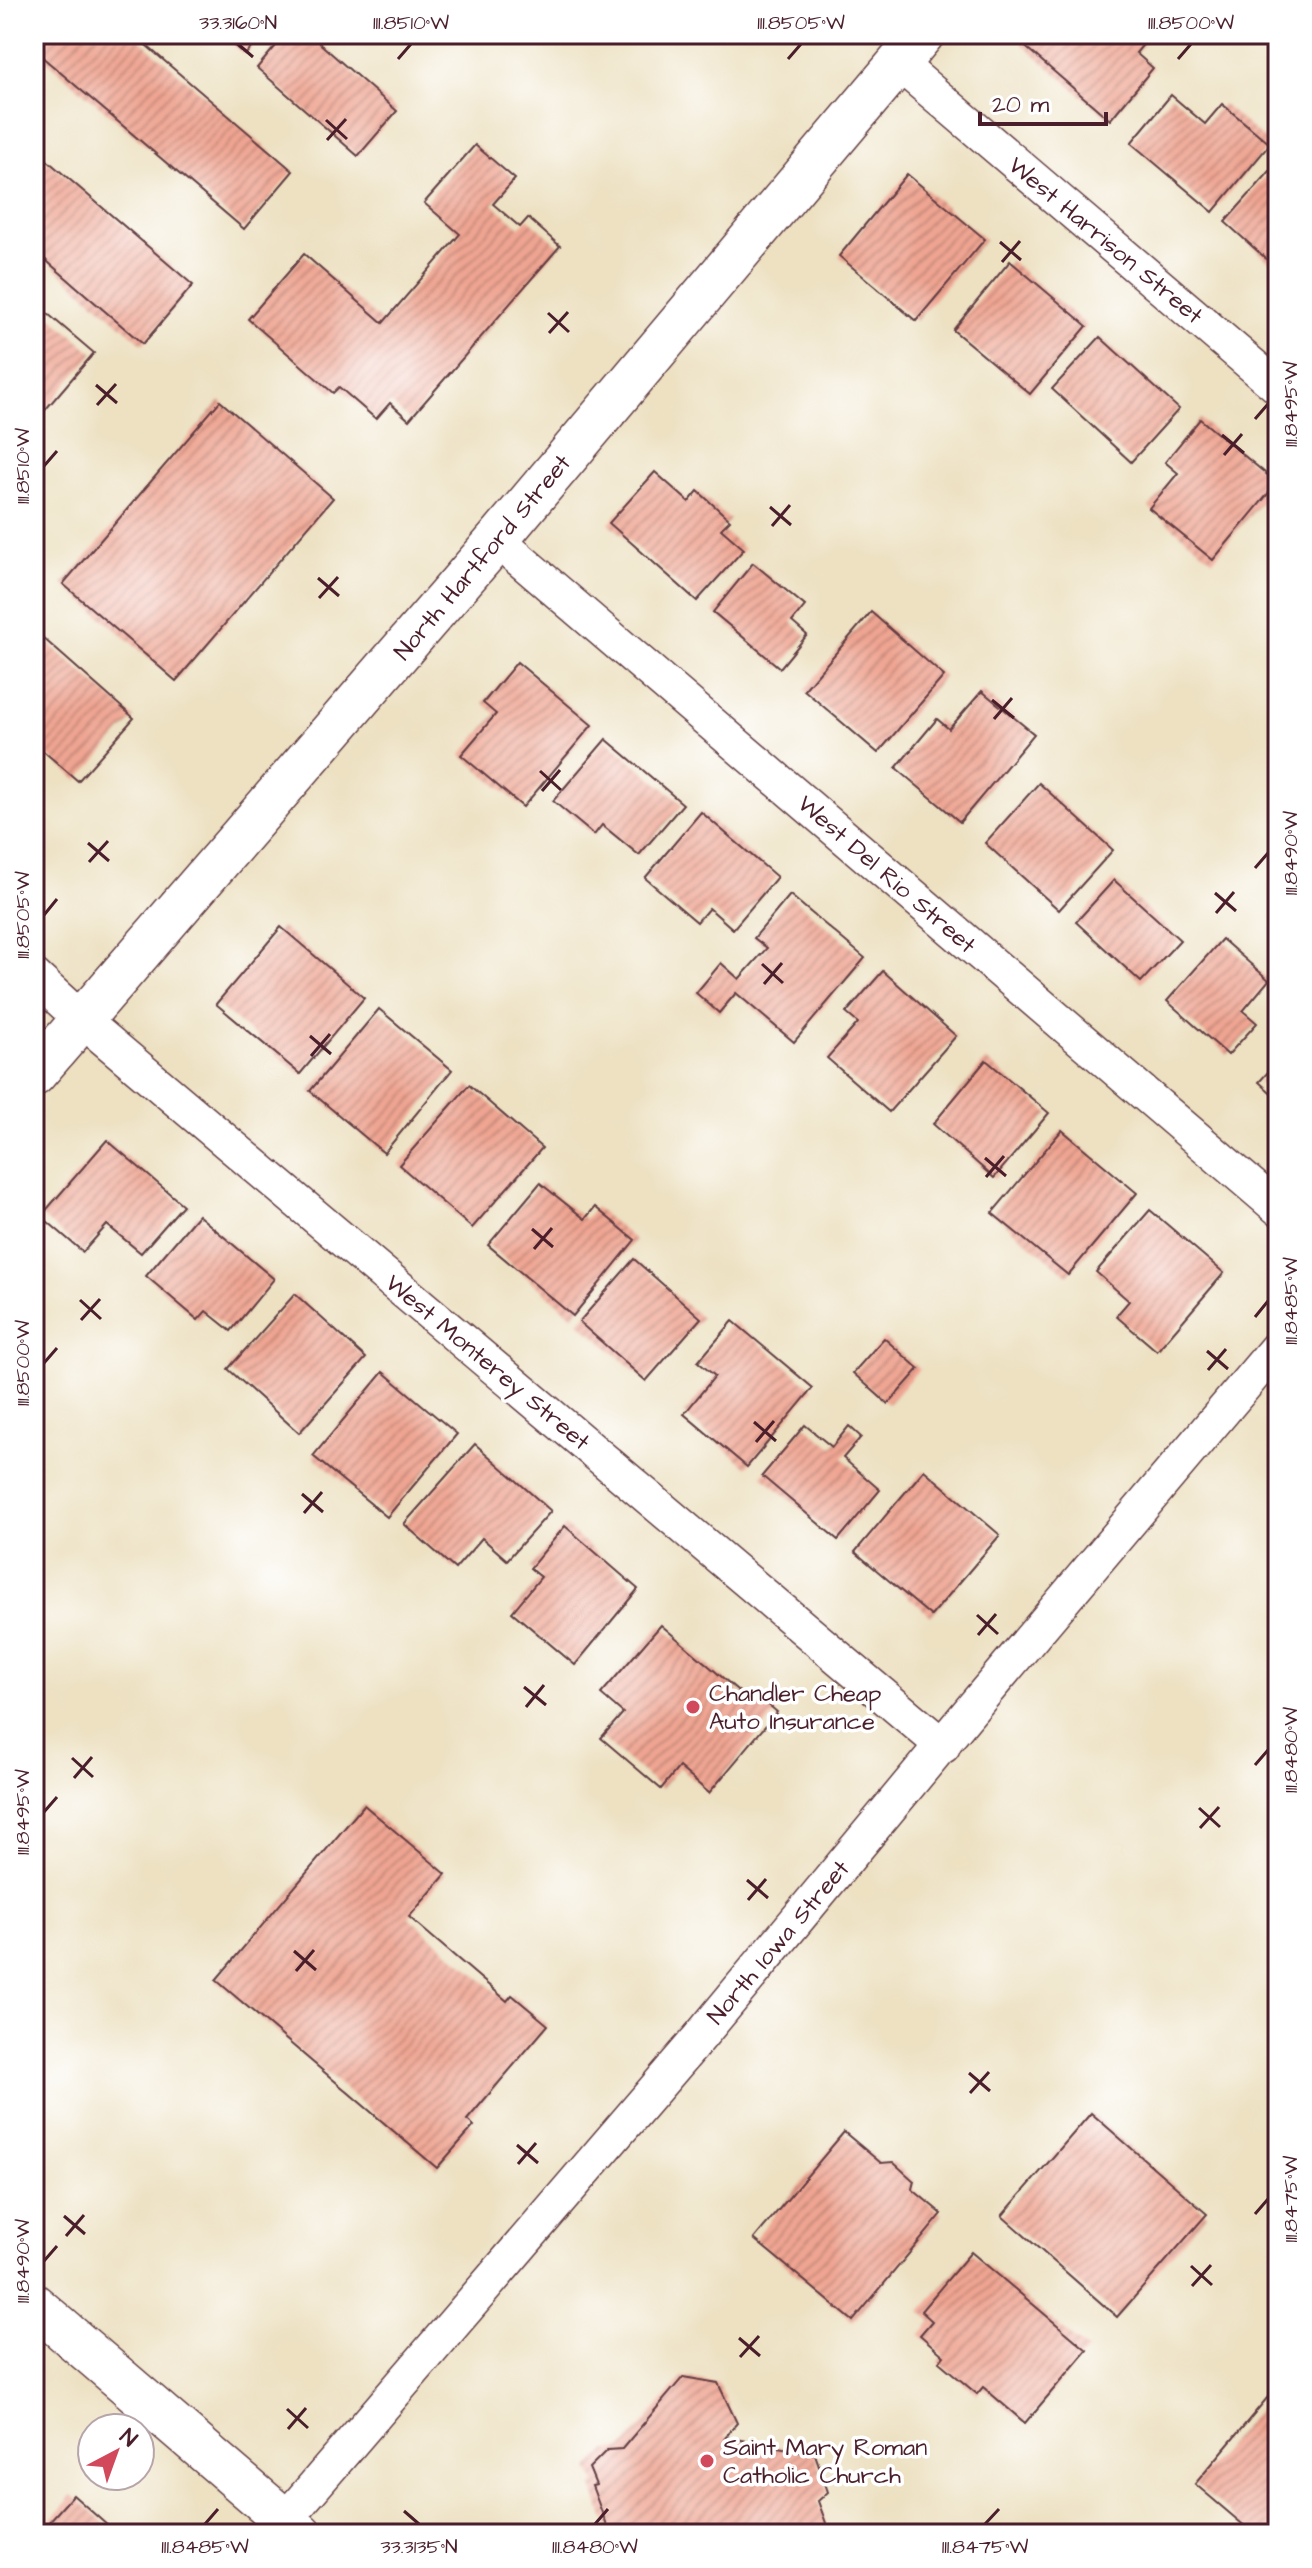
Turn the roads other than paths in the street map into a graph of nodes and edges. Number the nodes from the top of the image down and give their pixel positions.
1 (911, 48) edge
2 (1278, 387) edge
3 (497, 540) junction
4 (34, 976) edge
5 (81, 1019) junction
6 (34, 1075) edge
7 (1278, 1208) edge
8 (1278, 1346) edge
9 (943, 1746) junction
10 (34, 2305) edge
11 (286, 2529) edge

1 - 2 street, West Harrison Street
1 - 3 street, North Hartford Street
3 - 5 street, North Hartford Street
3 - 7 street, West Del Rio Street
4 - 5 street, West Monterey Street
5 - 6 street, North Hartford Street
5 - 9 street, West Monterey Street
8 - 9 street, North Iowa Street
9 - 11 street, North Iowa Street
10 - 11 street

